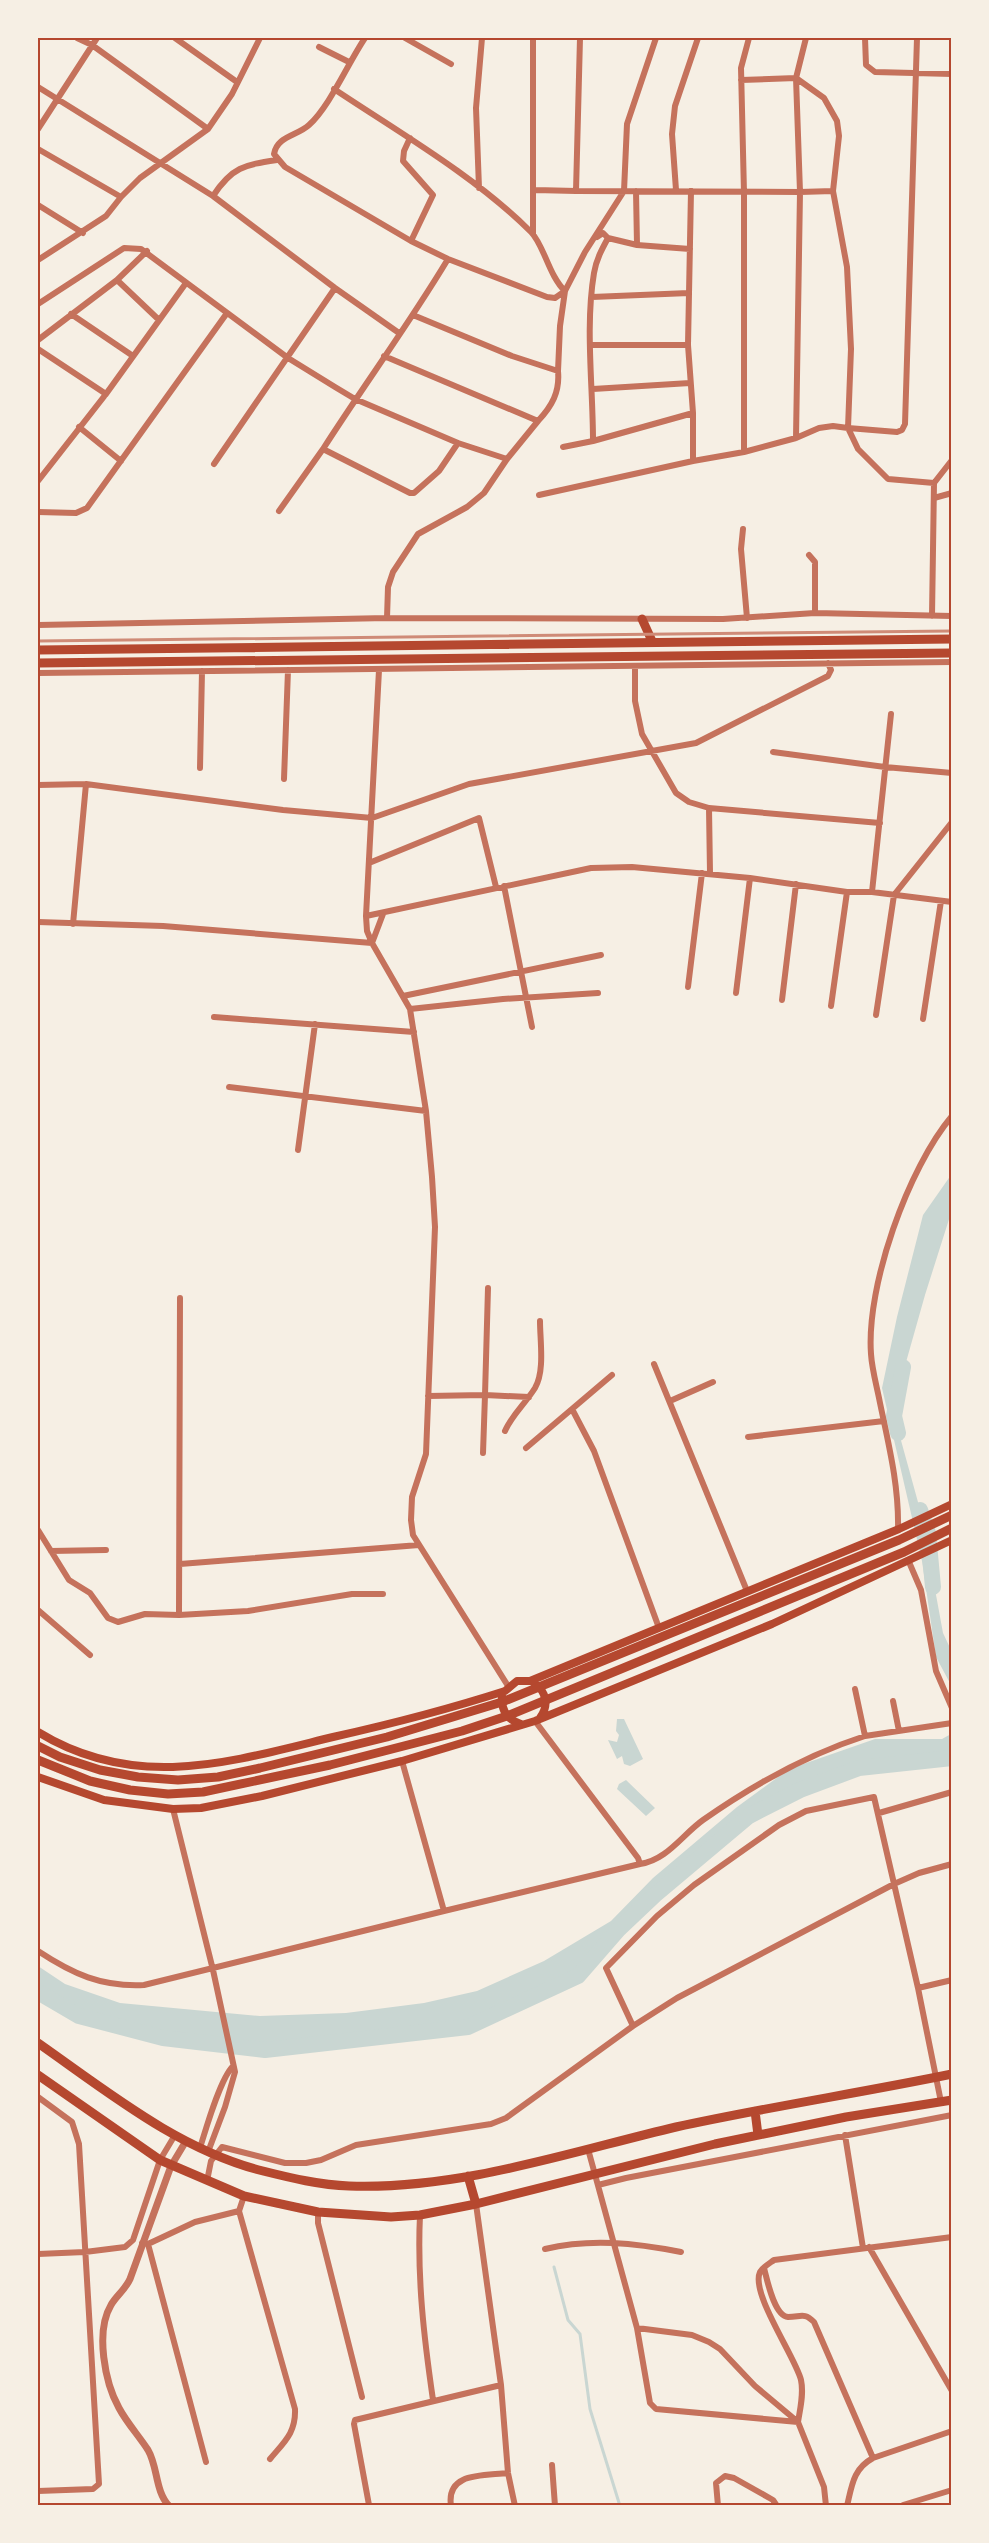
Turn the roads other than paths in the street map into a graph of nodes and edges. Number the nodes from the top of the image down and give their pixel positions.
1 (77, 38) edge
2 (97, 38) edge
3 (175, 38) edge
4 (260, 38) edge
5 (365, 38) edge
6 (405, 38) edge
7 (482, 38) edge
8 (534, 38) edge
9 (580, 38) edge
10 (656, 38) edge
11 (698, 38) edge
12 (749, 38) edge
13 (806, 38) edge
14 (865, 38) edge
15 (917, 38) edge
16 (92, 45) junction
17 (319, 46) dead end
18 (349, 62) junction
19 (451, 64) dead end
20 (916, 74) junction
21 (951, 75) edge
22 (796, 78) junction
23 (741, 80) junction
24 (237, 82) junction
25 (38, 87) edge
26 (334, 89) junction
27 (56, 99) junction
28 (38, 129) edge
29 (208, 129) junction
30 (410, 138) junction
31 (38, 149) edge
32 (277, 160) junction
33 (159, 162) junction
34 (479, 188) junction
35 (535, 190) junction
36 (676, 190) junction
37 (576, 191) junction
38 (624, 191) junction
39 (636, 191) junction
40 (691, 191) junction
41 (833, 191) junction
42 (800, 192) junction
43 (744, 193) junction
44 (213, 196) junction
45 (121, 197) junction
46 (38, 205) edge
47 (82, 233) junction
48 (533, 234) junction
49 (608, 238) junction
50 (411, 241) junction
51 (591, 244) junction
52 (636, 245) junction
53 (690, 249) junction
54 (147, 252) junction
55 (448, 259) junction
56 (38, 260) edge
57 (117, 280) junction
58 (186, 283) junction
59 (335, 288) junction
60 (565, 291) junction
61 (689, 293) junction
62 (592, 297) junction
63 (38, 304) edge
64 (227, 313) junction
65 (71, 315) junction
66 (414, 315) junction
67 (158, 320) junction
68 (399, 333) junction
69 (38, 340) edge
70 (591, 345) junction
71 (688, 345) junction
72 (38, 349) edge
73 (133, 356) junction
74 (384, 356) junction
75 (288, 358) junction
76 (558, 371) junction
77 (690, 383) junction
78 (593, 389) junction
79 (106, 394) junction
80 (355, 399) junction
81 (693, 413) junction
82 (538, 421) junction
83 (79, 427) junction
84 (848, 428) junction
85 (796, 438) junction
86 (593, 441) junction
87 (458, 443) junction
88 (563, 447) dead end
89 (323, 449) junction
90 (744, 452) junction
91 (507, 459) junction
92 (951, 460) edge
93 (121, 461) junction
94 (693, 461) junction
95 (213, 464) dead end
96 (38, 481) edge
97 (934, 483) junction
98 (951, 494) edge
99 (539, 495) dead end
100 (934, 498) junction
101 (279, 511) dead end
102 (38, 512) edge
103 (743, 529) dead end
104 (809, 555) dead end
105 (814, 613) junction
106 (932, 616) junction
107 (951, 616) edge
108 (387, 618) junction
109 (747, 618) junction
110 (642, 619) junction
111 (38, 624) edge
112 (951, 639) edge
113 (652, 641) junction
114 (38, 650) edge
115 (951, 653) edge
116 (446, 658) junction
117 (951, 662) edge
118 (38, 663) edge
119 (828, 663) junction
120 (635, 666) junction
121 (446, 669) junction
122 (288, 670) junction
123 (379, 670) junction
124 (202, 671) junction
125 (38, 673) edge
126 (891, 714) dead end
127 (652, 751) junction
128 (772, 752) dead end
129 (885, 767) junction
130 (200, 768) dead end
131 (951, 773) edge
132 (284, 779) dead end
133 (86, 784) junction
134 (38, 785) edge
135 (709, 808) junction
136 (372, 818) junction
137 (951, 822) edge
138 (880, 823) junction
139 (369, 863) junction
140 (702, 873) junction
141 (710, 873) junction
142 (750, 878) junction
143 (796, 884) junction
144 (504, 886) junction
145 (496, 887) junction
146 (872, 891) junction
147 (847, 892) junction
148 (894, 895) junction
149 (941, 901) junction
150 (951, 902) edge
151 (383, 914) junction
152 (366, 916) junction
153 (38, 922) edge
154 (73, 924) junction
155 (372, 943) junction
156 (601, 955) dead end
157 (522, 970) junction
158 (688, 987) dead end
159 (598, 993) dead end
160 (736, 993) dead end
161 (403, 996) junction
162 (528, 999) junction
163 (782, 1000) dead end
164 (831, 1006) dead end
165 (410, 1009) junction
166 (876, 1015) dead end
167 (214, 1017) dead end
168 (923, 1019) dead end
169 (315, 1024) junction
170 (532, 1026) dead end
171 (414, 1032) junction
172 (230, 1088) dead end
173 (304, 1096) junction
174 (426, 1111) junction
175 (951, 1116) edge
176 (298, 1150) dead end
177 (488, 1288) dead end
178 (180, 1298) dead end
179 (540, 1322) dead end
180 (654, 1364) dead end
181 (612, 1375) dead end
182 (713, 1382) dead end
183 (485, 1395) junction
184 (428, 1396) junction
185 (529, 1397) junction
186 (670, 1401) junction
187 (572, 1409) junction
188 (884, 1421) junction
189 (505, 1431) dead end
190 (748, 1437) dead end
191 (526, 1448) dead end
192 (483, 1454) dead end
193 (949, 1511) edge
194 (951, 1528) edge
195 (899, 1529) junction
196 (38, 1530) edge
197 (951, 1540) edge
198 (418, 1545) junction
199 (106, 1550) dead end
200 (51, 1551) junction
201 (910, 1561) junction
202 (180, 1564) junction
203 (747, 1591) junction
204 (383, 1594) dead end
205 (38, 1610) edge
206 (179, 1615) junction
207 (659, 1628) junction
208 (90, 1655) dead end
209 (530, 1681) junction
210 (541, 1688) junction
211 (506, 1689) junction
212 (855, 1689) dead end
213 (546, 1701) junction
214 (893, 1701) dead end
215 (502, 1702) junction
216 (951, 1707) edge
217 (507, 1716) junction
218 (537, 1720) junction
219 (951, 1723) edge
220 (522, 1724) junction
221 (899, 1731) junction
222 (38, 1732) edge
223 (865, 1736) junction
224 (38, 1746) edge
225 (38, 1761) edge
226 (402, 1761) junction
227 (38, 1777) edge
228 (951, 1792) edge
229 (173, 1809) junction
230 (879, 1813) junction
231 (640, 1864) junction
232 (951, 1864) edge
233 (894, 1884) junction
234 (444, 1911) junction
235 (38, 1951) edge
236 (213, 1970) junction
237 (951, 1980) edge
238 (918, 1988) junction
239 (633, 2026) junction
240 (38, 2043) edge
241 (233, 2064) junction
242 (951, 2074) edge
243 (38, 2075) edge
244 (936, 2077) junction
245 (38, 2097) edge
246 (946, 2101) edge
247 (755, 2111) junction
248 (951, 2115) edge
249 (175, 2135) junction
250 (758, 2135) junction
251 (845, 2135) junction
252 (186, 2141) junction
253 (588, 2149) junction
254 (207, 2152) junction
255 (160, 2160) junction
256 (171, 2166) junction
257 (595, 2173) junction
258 (468, 2176) junction
259 (207, 2181) junction
260 (598, 2185) junction
261 (244, 2196) junction
262 (476, 2204) junction
263 (239, 2211) junction
264 (318, 2212) junction
265 (420, 2215) junction
266 (951, 2237) edge
267 (615, 2242) junction
268 (143, 2246) junction
269 (866, 2247) junction
270 (545, 2249) dead end
271 (85, 2252) junction
272 (681, 2252) dead end
273 (38, 2253) edge
274 (764, 2268) junction
275 (638, 2328) junction
276 (501, 2385) junction
277 (951, 2391) edge
278 (362, 2397) dead end
279 (433, 2400) junction
280 (798, 2422) junction
281 (951, 2431) edge
282 (873, 2458) junction
283 (270, 2459) dead end
284 (206, 2462) dead end
285 (552, 2466) dead end
286 (508, 2473) junction
287 (951, 2490) edge
288 (38, 2491) edge
289 (163, 2502) edge
290 (169, 2505) edge
291 (369, 2505) edge
292 (451, 2505) edge
293 (515, 2505) edge
294 (555, 2505) edge
295 (718, 2505) edge
296 (777, 2505) edge
297 (826, 2505) edge
298 (847, 2505) edge
299 (903, 2505) edge

1 - 16 street
2 - 16 street
3 - 24 street
4 - 24 street
5 - 18 street
6 - 19 street
7 - 34 street
8 - 35 street
9 - 37 street
10 - 38 street
11 - 36 street
12 - 23 street
13 - 22 street
14 - 20 street
15 - 20 street
16 - 27 street
16 - 29 street
17 - 18 street
18 - 26 street
20 - 21 street
20 - 84 street
22 - 23 street
22 - 41 street
22 - 42 street
23 - 43 street
24 - 29 street
25 - 27 street
26 - 30 street
26 - 32 street
27 - 28 street
27 - 33 street
29 - 33 street
30 - 34 street
30 - 50 street
31 - 45 street
32 - 44 street
32 - 50 street
33 - 44 street
33 - 45 street
34 - 48 street
35 - 37 street
35 - 48 street
36 - 39 street
36 - 40 street
37 - 38 street
38 - 39 street
38 - 51 street
39 - 52 street
40 - 43 street
40 - 53 street
41 - 42 street
41 - 84 street
42 - 43 street
42 - 85 street
43 - 90 street
44 - 59 street
45 - 47 street
46 - 47 street
47 - 56 street
48 - 60 street
49 - 51 street
49 - 52 street
49 - 62 street
50 - 55 street
51 - 60 street
52 - 53 street
53 - 61 street
54 - 57 street
54 - 58 street
54 - 63 street
55 - 60 street
55 - 66 street
57 - 65 street
57 - 67 street
58 - 64 street
58 - 67 street
59 - 68 street
59 - 75 street
60 - 76 street
61 - 62 street
61 - 71 street
62 - 70 street
64 - 75 street
64 - 93 street
65 - 69 street
65 - 73 street
66 - 68 street
66 - 76 street
67 - 73 street
68 - 74 street
70 - 71 street
70 - 78 street
71 - 77 street
72 - 79 street
73 - 79 street
74 - 80 street
74 - 82 street
75 - 80 street
75 - 95 street
76 - 82 street
77 - 78 street
77 - 81 street
78 - 86 street
79 - 83 street
80 - 87 street
80 - 89 street
81 - 86 street
81 - 94 street
82 - 91 street
83 - 93 street
83 - 96 street
84 - 85 street
84 - 97 street
85 - 90 street
86 - 88 street
87 - 89 street
87 - 91 street
89 - 101 street
90 - 94 street
91 - 108 street
92 - 97 street
93 - 102 street
94 - 99 street
97 - 100 street
98 - 100 street
100 - 106 street
103 - 109 street
104 - 105 street
105 - 106 street
105 - 109 street
106 - 107 street
108 - 110 street
108 - 111 street
109 - 110 street
110 - 113 main road
112 - 113 main road
113 - 114 main road
115 - 116 main road
116 - 118 main road
116 - 121 street
117 - 119 street
119 - 120 street
119 - 127 street
120 - 121 street
120 - 127 street
121 - 123 street
122 - 123 street
122 - 124 street
122 - 132 street
123 - 136 street
124 - 125 street
124 - 130 street
126 - 129 street
127 - 135 street
127 - 136 street
128 - 129 street
129 - 131 street
129 - 138 street
133 - 134 street
133 - 136 street
133 - 154 street
135 - 138 street
135 - 141 street
136 - 139 street
137 - 148 street
138 - 146 street
139 - 145 street
139 - 152 street
140 - 141 street
140 - 144 street
140 - 158 street
141 - 142 street
142 - 143 street
142 - 160 street
143 - 147 street
143 - 163 street
144 - 145 street
144 - 157 street
145 - 151 street
146 - 147 street
146 - 148 street
147 - 164 street
148 - 149 street
148 - 166 street
149 - 150 street
149 - 168 street
151 - 152 street
151 - 155 street
152 - 155 street
153 - 154 street
154 - 155 street
155 - 161 street
156 - 157 street
157 - 161 street
157 - 162 street
159 - 162 street
161 - 165 street
162 - 165 street
162 - 170 street
165 - 171 street
167 - 169 street
169 - 171 street
169 - 173 street
171 - 174 street
172 - 173 street
173 - 174 street
173 - 176 street
174 - 184 street
175 - 188 street
177 - 183 street
178 - 202 street
179 - 185 street
180 - 186 street
181 - 187 street
182 - 186 street
183 - 184 street
183 - 185 street
183 - 192 street
184 - 198 street
185 - 189 street
186 - 203 street
187 - 191 street
187 - 207 street
188 - 190 street
188 - 195 street
193 - 195 main road
193 - 210 main road
194 - 213 main road
195 - 203 main road
196 - 200 street
197 - 201 main road
198 - 202 street
198 - 211 street
199 - 200 street
200 - 206 street
201 - 216 street
201 - 218 main road
202 - 206 street
203 - 207 main road
204 - 206 street
205 - 208 street
207 - 209 main road
209 - 210 main road
209 - 211 main road
210 - 213 main road
210 - 215 main road
211 - 215 main road
211 - 222 main road
212 - 223 street
213 - 217 main road
213 - 218 main road
214 - 221 street
215 - 217 main road
215 - 224 main road
217 - 220 main road
217 - 225 main road
218 - 220 main road
218 - 231 street
219 - 221 street
220 - 226 main road
221 - 223 street
223 - 231 street
226 - 229 main road
226 - 234 street
227 - 229 main road
228 - 230 street
229 - 236 street
230 - 233 street
230 - 239 street
231 - 234 street
232 - 233 street
233 - 238 street
233 - 239 street
234 - 236 street
235 - 236 street
236 - 241 street
237 - 238 street
238 - 244 street
239 - 254 street
240 - 249 main road
241 - 254 street
241 - 254 street
242 - 244 main road
243 - 255 main road
244 - 246 street
244 - 247 main road
245 - 271 street
246 - 250 main road
247 - 250 main road
247 - 253 main road
248 - 251 street
249 - 252 main road
249 - 255 street
250 - 257 main road
251 - 260 street
251 - 269 street
252 - 254 main road
252 - 256 street
253 - 257 street
253 - 258 main road
254 - 258 main road
254 - 259 street
255 - 256 main road
255 - 271 street
256 - 259 main road
256 - 268 street
257 - 260 street
257 - 262 main road
258 - 262 main road
259 - 261 main road
260 - 267 street
261 - 263 street
261 - 264 main road
262 - 265 main road
262 - 276 street
263 - 268 street
263 - 283 street
264 - 265 main road
264 - 278 street
265 - 279 street
266 - 269 street
267 - 270 street
267 - 272 street
267 - 275 street
268 - 284 street
268 - 289 street
269 - 274 street
269 - 277 street
271 - 273 street
271 - 288 street
274 - 280 street
274 - 282 street
275 - 280 street
275 - 280 street
276 - 279 street
276 - 286 street
279 - 291 street
280 - 297 street
281 - 282 street
282 - 298 street
285 - 294 street
286 - 292 street
286 - 293 street
287 - 299 street
289 - 290 street
295 - 296 street

